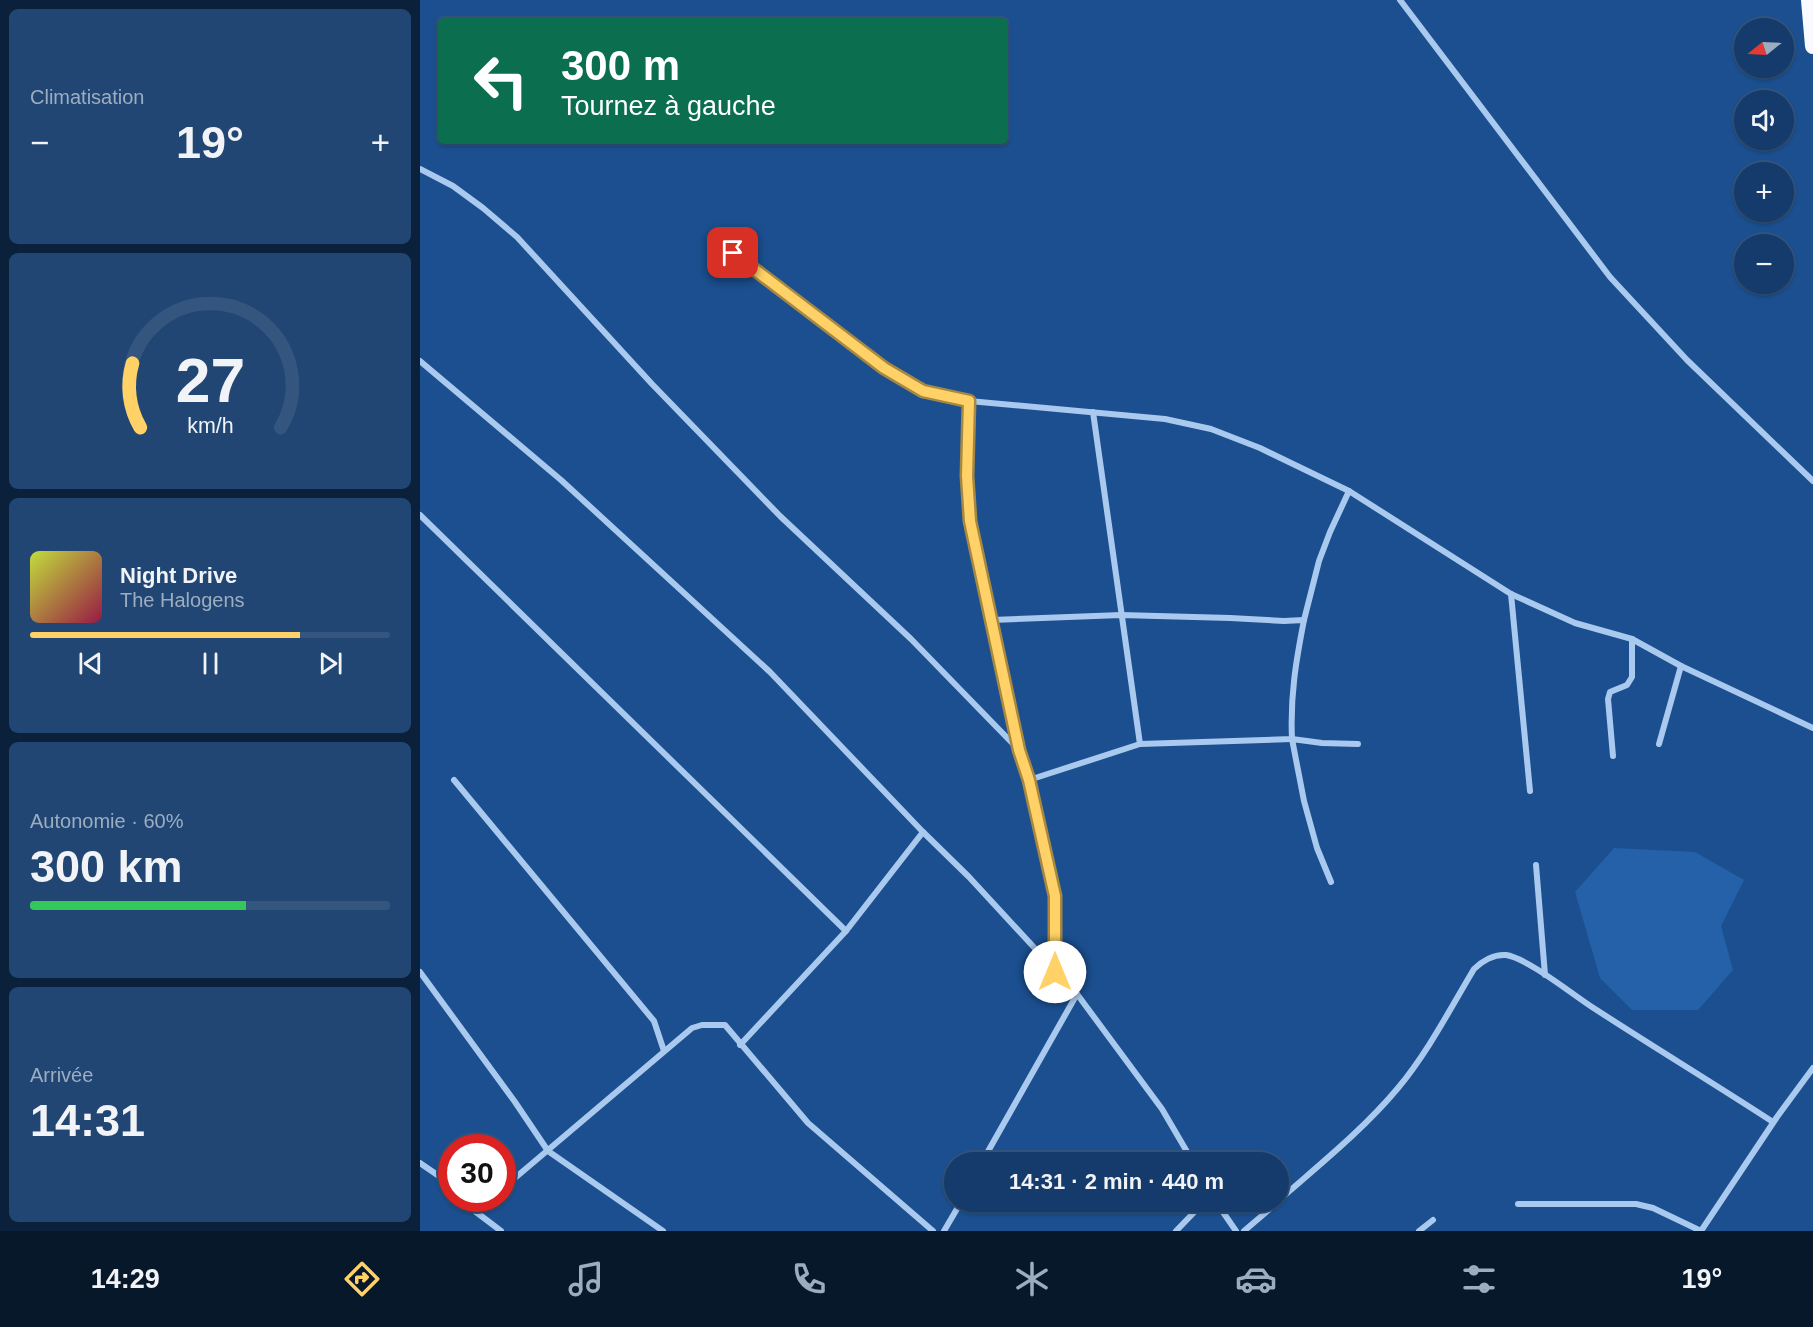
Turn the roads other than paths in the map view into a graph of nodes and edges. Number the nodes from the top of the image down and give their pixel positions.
1 (1400, 0) edge
2 (1809, 0) edge
3 (1812, 21) edge
4 (1813, 46) edge
5 (420, 169) edge
6 (716, 240) dead end
7 (420, 361) edge
8 (969, 401) junction
9 (1093, 412) junction
10 (1813, 481) edge
11 (1349, 491) junction
12 (420, 515) edge
13 (1511, 594) junction
14 (1121, 615) junction
15 (992, 620) junction
16 (1304, 620) junction
17 (1632, 639) junction
18 (1681, 666) junction
19 (1813, 728) edge
20 (1292, 739) junction
21 (1140, 744) junction
22 (1358, 744) dead end
23 (1659, 744) dead end
24 (1019, 750) junction
25 (1613, 756) dead end
26 (454, 780) dead end
27 (1029, 780) junction
28 (1530, 791) dead end
29 (923, 832) junction
30 (1536, 865) dead end
31 (1331, 882) dead end
32 (846, 931) junction
33 (420, 972) edge
34 (1055, 972) junction
35 (1545, 975) junction
36 (1077, 994) junction
37 (740, 1045) junction
38 (664, 1051) junction
39 (1813, 1068) edge
40 (1773, 1122) junction
41 (548, 1151) junction
42 (988, 1152) edge
43 (1187, 1152) edge
44 (420, 1163) edge
45 (438, 1175) edge
46 (516, 1177) edge
47 (1289, 1191) edge
48 (1518, 1204) dead end
49 (476, 1212) edge
50 (955, 1212) edge
51 (1194, 1212) edge
52 (1223, 1212) edge
53 (1266, 1212) edge
54 (1433, 1220) dead end
55 (501, 1231) edge
56 (663, 1231) edge
57 (933, 1231) edge
58 (944, 1231) edge
59 (1176, 1231) edge
60 (1236, 1231) edge
61 (1244, 1231) edge
62 (1419, 1231) edge
63 (1701, 1231) edge

1 - 10 street
2 - 3 highway
3 - 4 highway
5 - 24 street
6 - 8 street
7 - 29 street
8 - 9 street
8 - 15 street
9 - 11 street
9 - 14 street
11 - 13 street
11 - 16 street
12 - 32 street
13 - 17 street
13 - 28 street
14 - 15 street
14 - 16 street
14 - 21 street
15 - 24 street
16 - 20 street
17 - 18 street
17 - 25 street
18 - 19 street
18 - 23 street
20 - 21 street
20 - 22 street
20 - 31 street
21 - 27 street
24 - 27 street
26 - 38 street
27 - 34 street
29 - 32 street
29 - 34 street
30 - 35 street
32 - 37 street
33 - 41 street
34 - 36 street
35 - 40 street
35 - 47 street
36 - 42 street
36 - 43 street
37 - 38 street
37 - 57 street
38 - 41 street
39 - 40 street
40 - 63 street
41 - 46 street
41 - 56 street
44 - 45 street
48 - 63 street
49 - 55 street
50 - 58 street
51 - 59 street
52 - 60 street
53 - 61 street
54 - 62 street

